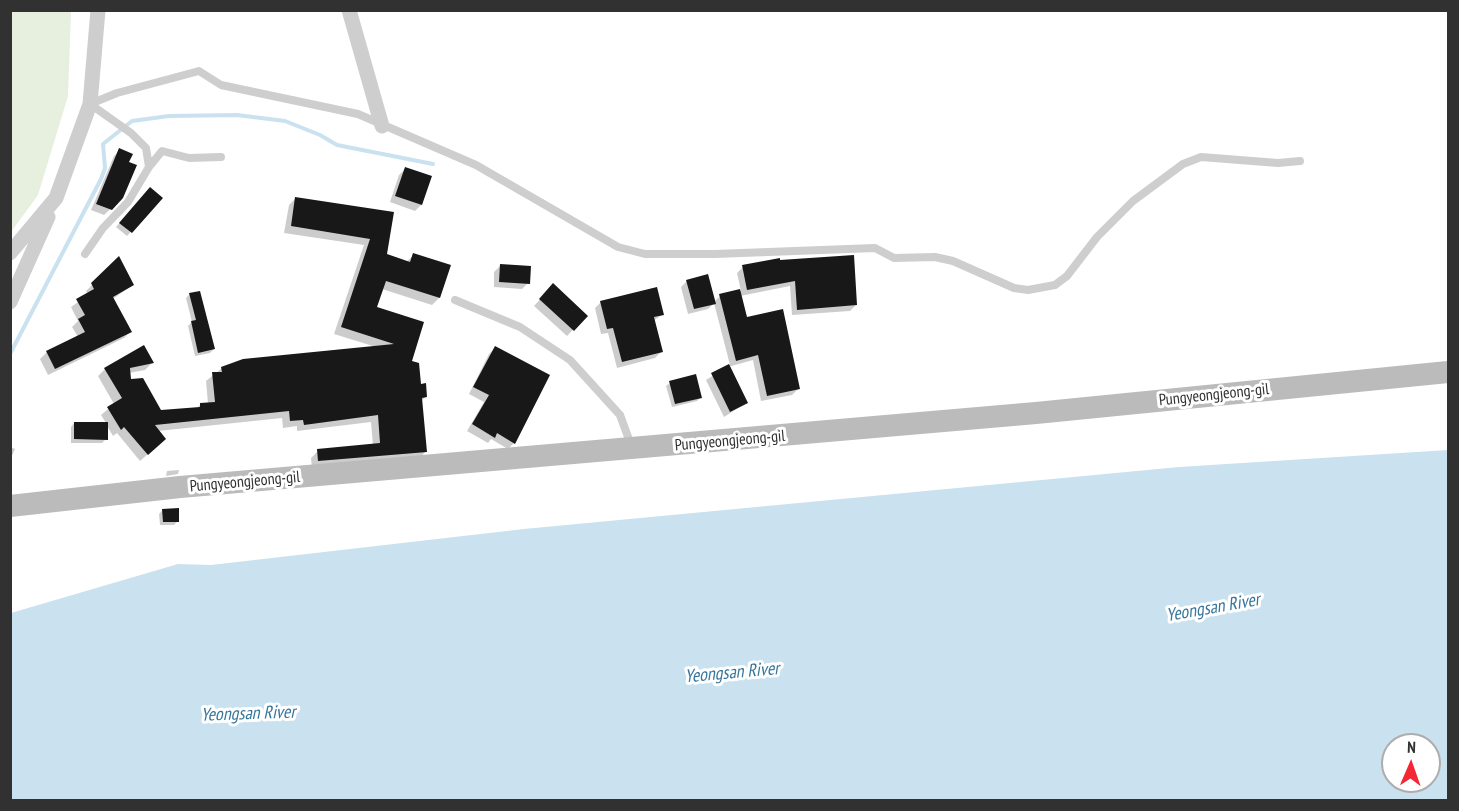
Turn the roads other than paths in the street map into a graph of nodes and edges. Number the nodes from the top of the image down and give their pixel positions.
1 (98, 10) edge
2 (349, 10) edge
3 (90, 104) junction
4 (382, 126) junction
5 (221, 158) dead end
6 (1300, 161) dead end
7 (149, 167) junction
8 (56, 198) junction
9 (10, 253) edge
10 (85, 254) dead end
11 (11, 299) edge
12 (455, 300) dead end
13 (1449, 372) edge
14 (633, 450) junction
15 (10, 506) edge

1 - 3 street
2 - 4 street
3 - 4 lane
3 - 7 lane
3 - 8 street
4 - 6 lane
5 - 7 lane
7 - 10 lane
8 - 9 street
8 - 11 street
12 - 14 lane
13 - 14 street, Pungyeongjeong-gil
14 - 15 street, Pungyeongjeong-gil

